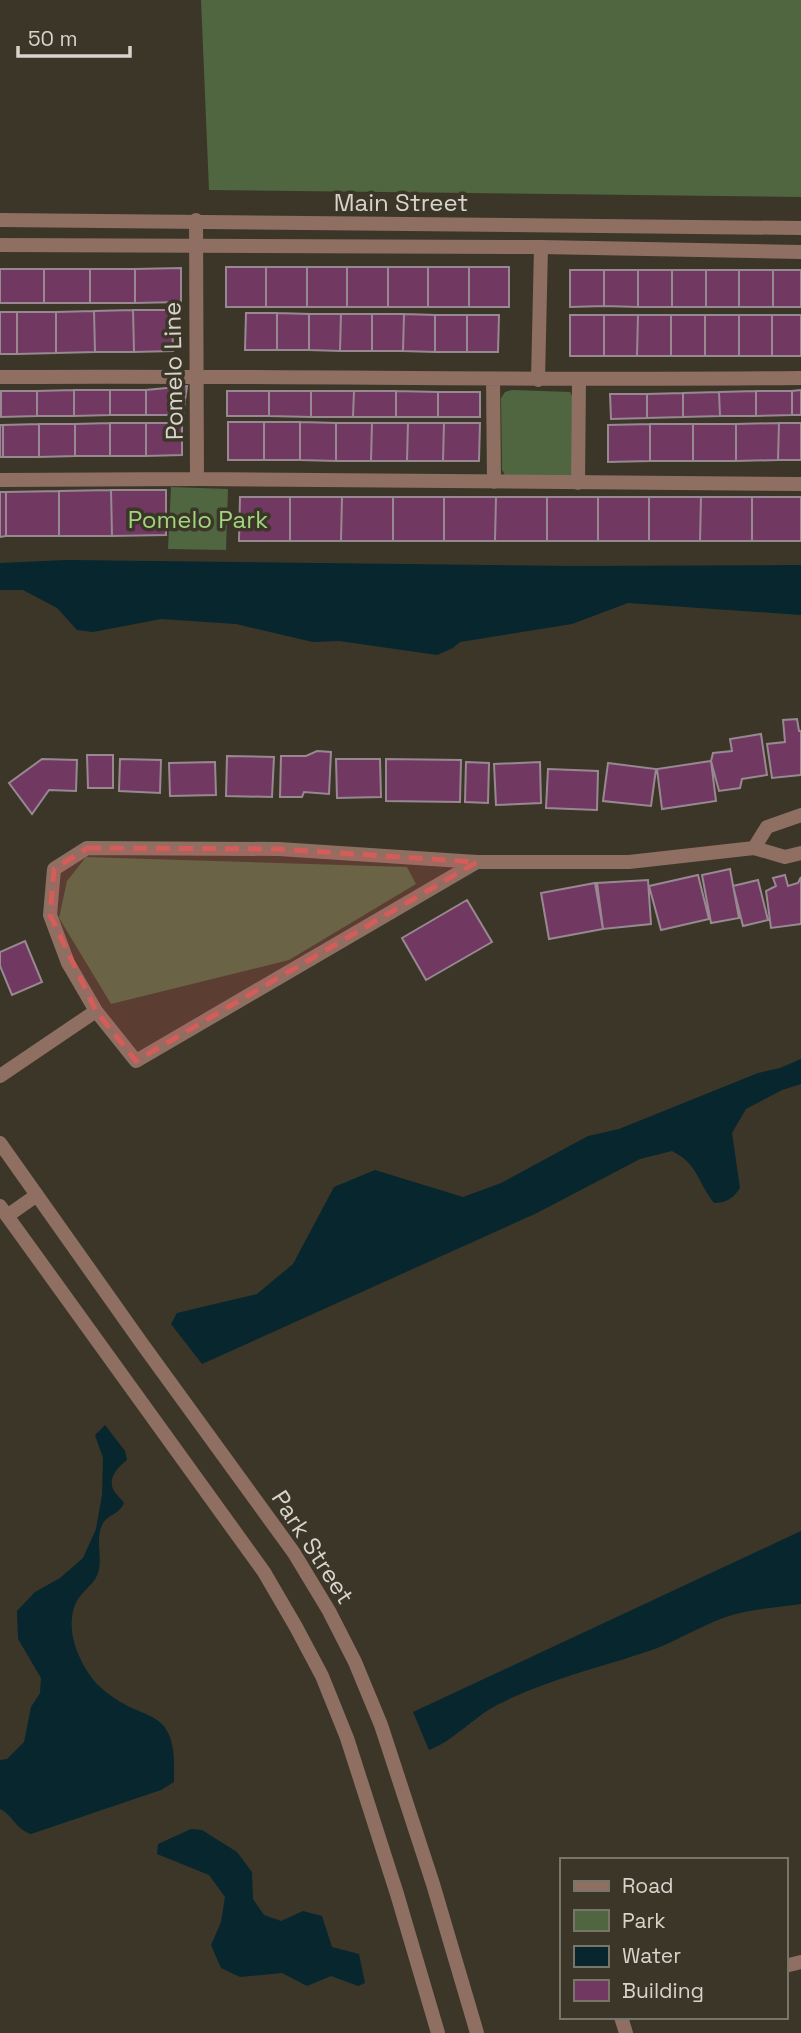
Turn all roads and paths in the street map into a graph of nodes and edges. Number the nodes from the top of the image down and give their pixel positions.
1 (0, 220) edge
2 (196, 220) junction
3 (801, 228) edge
4 (0, 245) edge
5 (196, 247) junction
6 (541, 247) junction
7 (801, 252) edge
8 (196, 376) junction
9 (0, 377) edge
10 (801, 378) edge
11 (493, 380) junction
12 (538, 380) junction
13 (579, 380) junction
14 (197, 479) junction
15 (0, 480) edge
16 (494, 482) junction
17 (578, 483) junction
18 (801, 484) edge
19 (801, 815) edge
20 (754, 848) junction
21 (801, 853) edge
22 (477, 862) junction
23 (96, 1011) junction
24 (0, 1076) edge
25 (0, 1143) edge
26 (37, 1195) junction
27 (3, 1211) edge
28 (439, 2033) edge
29 (477, 2033) edge

1 - 2 street, Main Street
2 - 3 street, Main Street
2 - 5 street, Pomelo Line
4 - 5 street, Main Street
5 - 6 street, Main Street
5 - 8 street, Pomelo Line
6 - 7 street, Main Street
6 - 12 street
8 - 9 street
8 - 11 street
8 - 14 street, Pomelo Line
10 - 13 street
11 - 12 street
11 - 16 street
12 - 13 street
13 - 17 street
14 - 15 street
14 - 16 street
16 - 17 street
17 - 18 street
19 - 20 street
20 - 21 street
20 - 22 street
22 - 23 street
22 - 23 street
23 - 24 street
25 - 26 street, Park Street
26 - 27 street
26 - 29 street, Park Street
27 - 28 street

